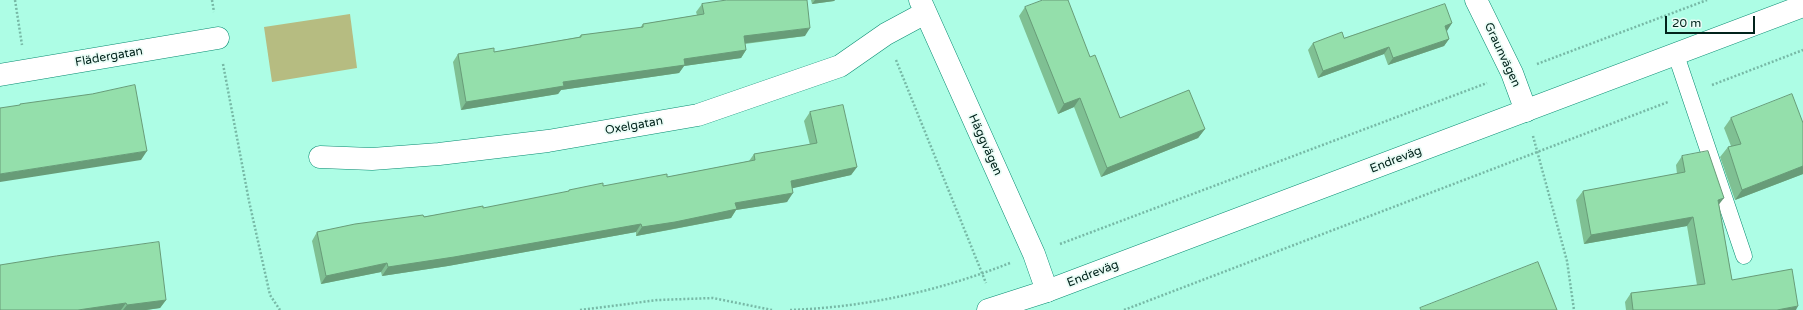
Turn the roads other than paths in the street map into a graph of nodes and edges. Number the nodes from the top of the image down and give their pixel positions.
1 (1476, 0) edge
2 (922, 6) edge
3 (1803, 6) edge
4 (218, 38) road end
5 (1676, 54) junction
6 (0, 75) edge
7 (1526, 111) junction
8 (320, 156) dead end
9 (1744, 256) dead end
10 (1047, 291) junction
11 (991, 309) edge

1 - 7 street, Graunvägen
2 - 8 street, Oxelgatan
2 - 10 street, Häggvägen
3 - 5 street, Endreväg
4 - 6 street, Flädergatan
5 - 7 street, Endreväg
5 - 9 lane
7 - 10 street, Endreväg
10 - 11 street, Endreväg

